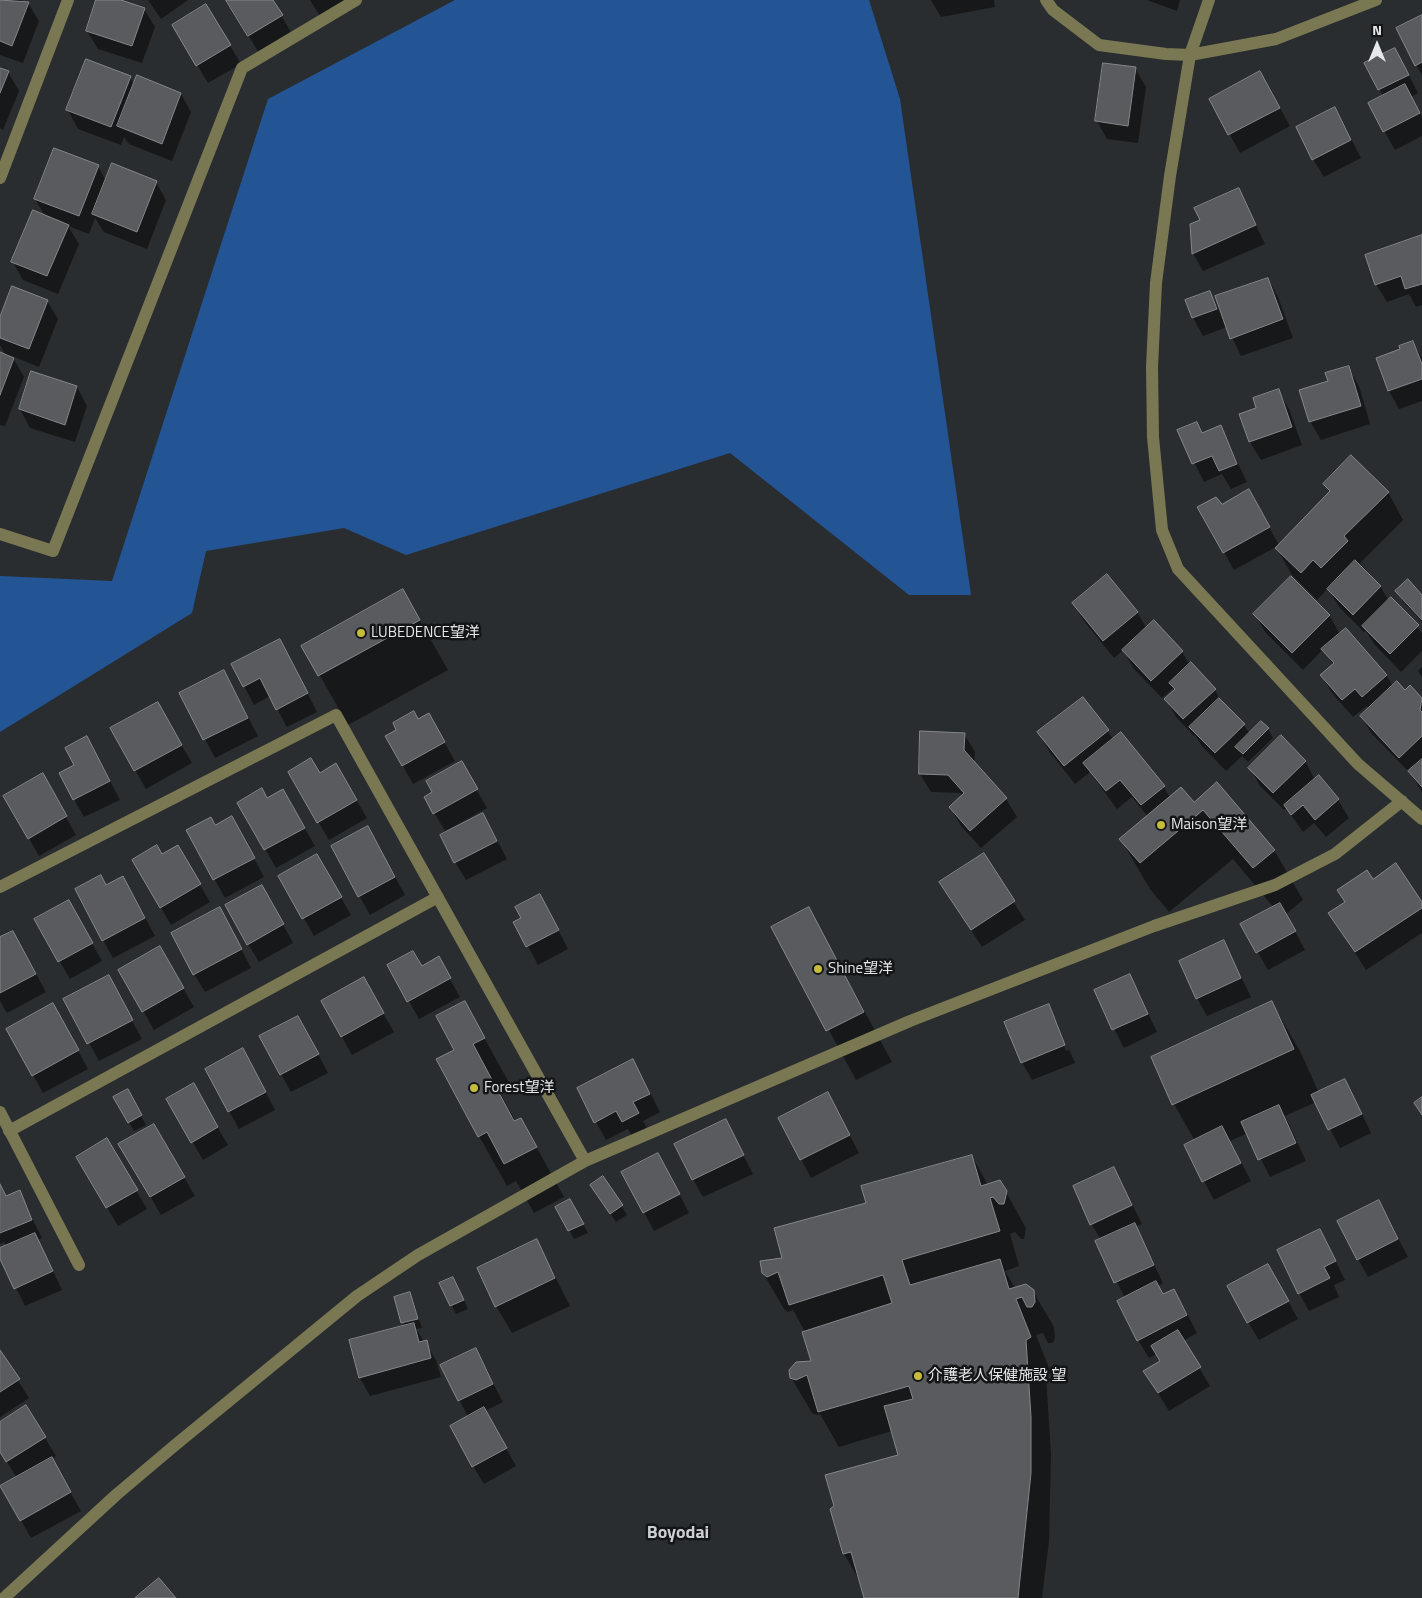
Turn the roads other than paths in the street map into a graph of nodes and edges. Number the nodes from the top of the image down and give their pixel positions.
1 (68, 0) edge
2 (356, 0) edge
3 (1046, 0) edge
4 (1209, 0) edge
5 (1376, 0) edge
6 (1190, 55) junction
7 (0, 178) edge
8 (0, 534) edge
9 (1402, 802) junction
10 (1422, 819) edge
11 (0, 887) edge
12 (438, 897) junction
13 (0, 1112) edge
14 (9, 1131) junction
15 (585, 1161) junction
16 (79, 1265) dead end
17 (0, 1593) edge
18 (3, 1598) edge

1 - 7 street
2 - 8 street
3 - 6 street
4 - 6 street
5 - 6 street
6 - 9 street
9 - 10 street
9 - 15 street
11 - 12 street
12 - 14 street
12 - 15 street
13 - 14 street
14 - 16 street
15 - 18 street
17 - 18 street

